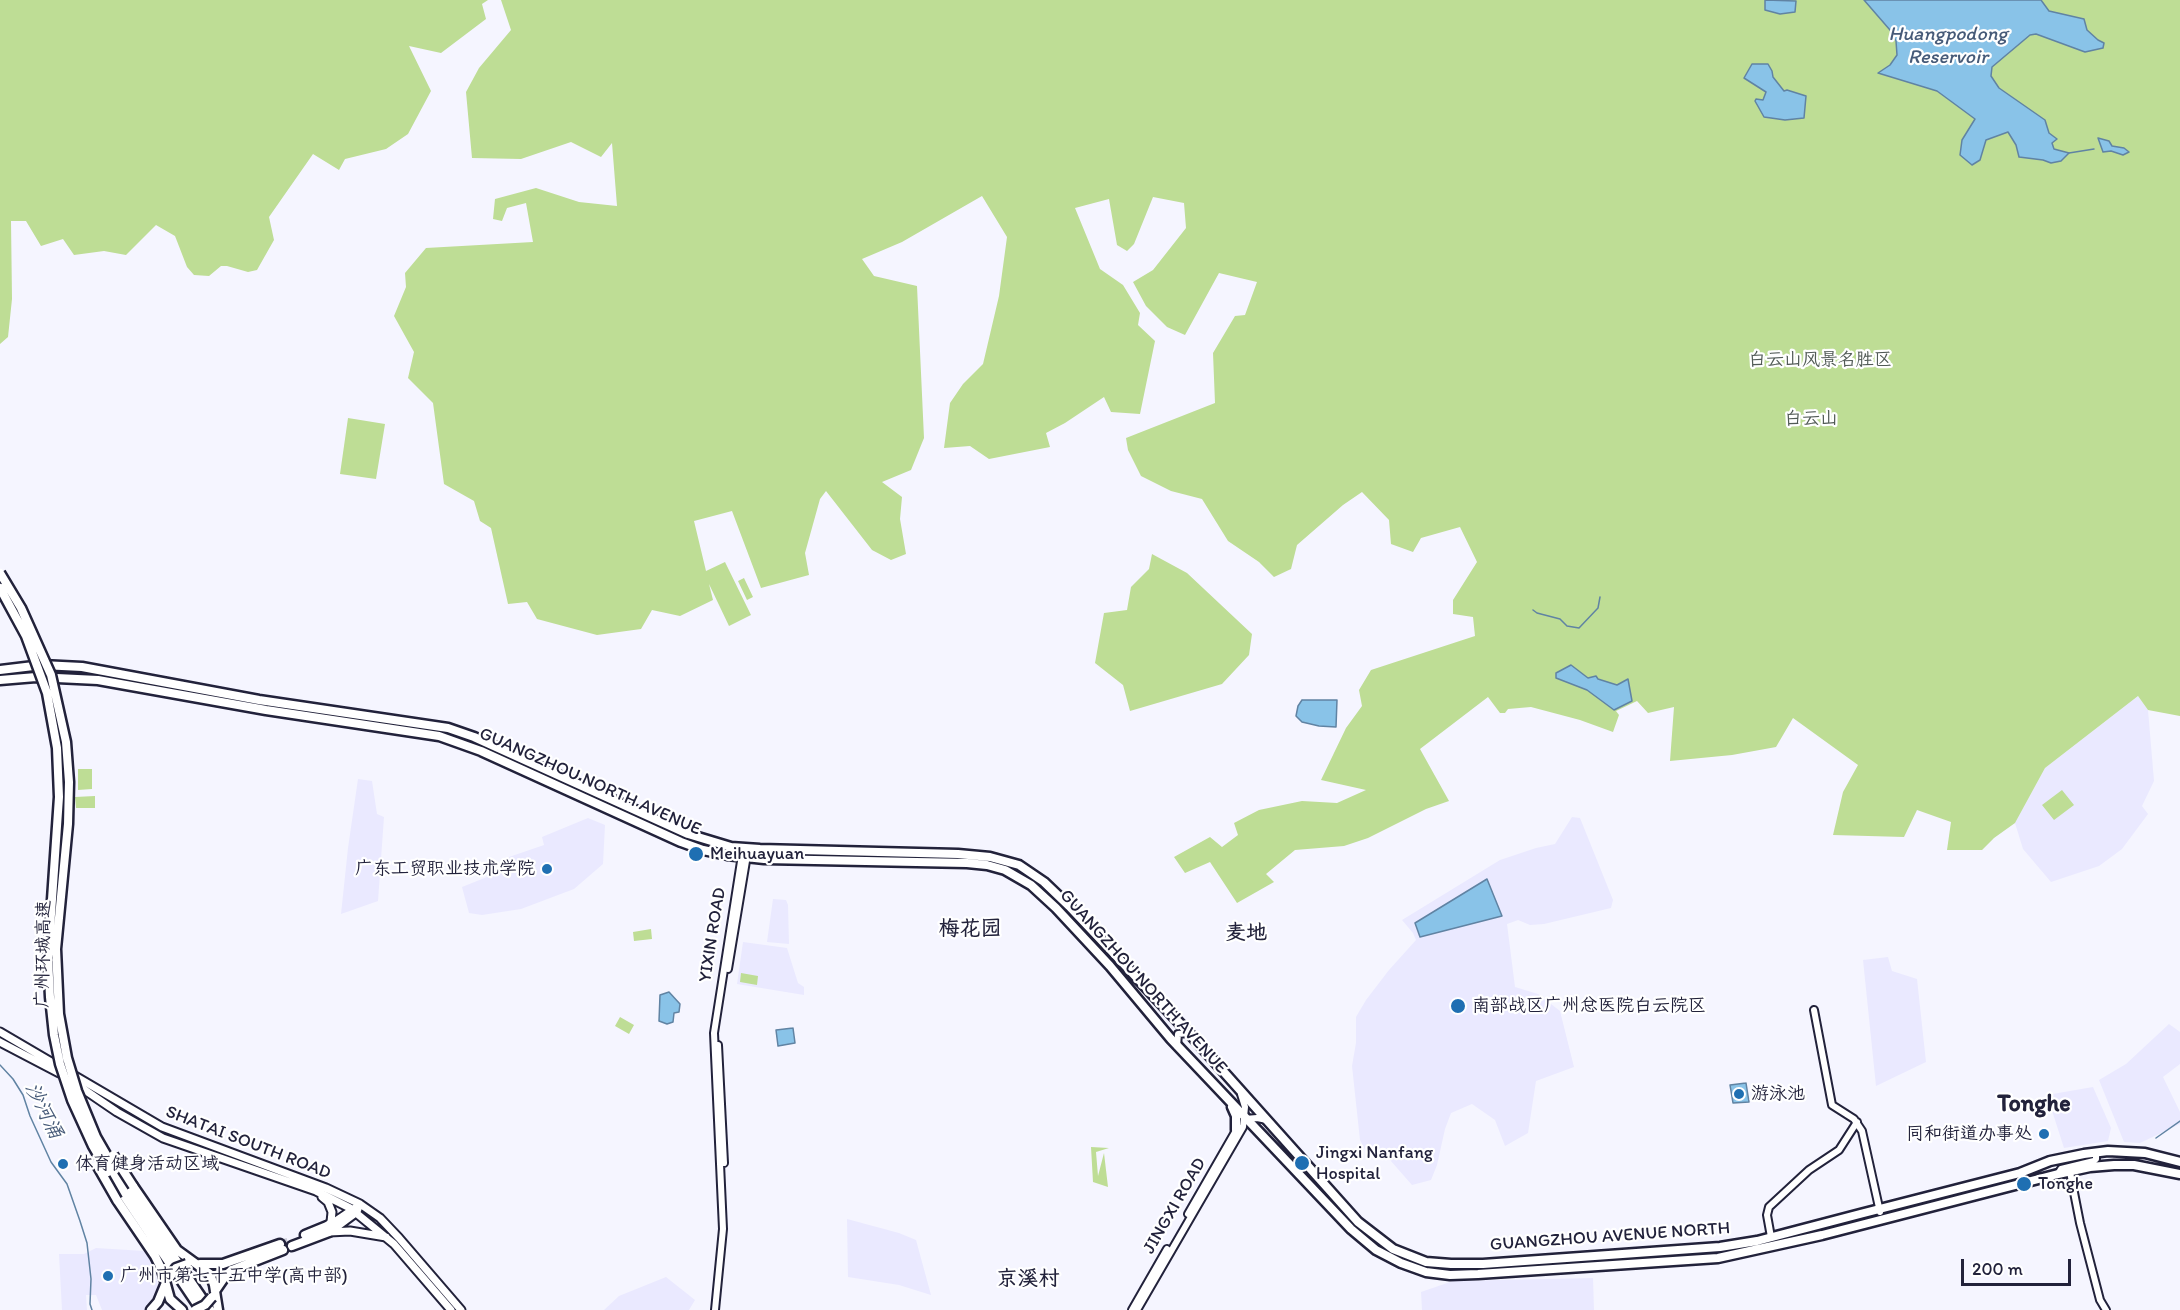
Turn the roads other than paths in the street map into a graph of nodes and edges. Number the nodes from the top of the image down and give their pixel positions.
1 (0, 573) edge
2 (0, 588) edge
3 (0, 670) edge
4 (0, 680) edge
5 (145, 683) junction
6 (374, 722) junction
7 (745, 855) junction
8 (949, 858) junction
9 (1814, 1010) dead end
10 (0, 1032) edge
11 (1189, 1033) junction
12 (0, 1042) edge
13 (1177, 1046) junction
14 (72, 1075) junction
15 (1227, 1077) junction
16 (1214, 1086) junction
17 (1238, 1089) junction
18 (69, 1090) junction
19 (96, 1093) junction
20 (1229, 1101) junction
21 (1245, 1119) junction
22 (1267, 1121) junction
23 (1857, 1122) junction
24 (1255, 1129) junction
25 (1238, 1131) junction
26 (1277, 1131) junction
27 (1265, 1140) junction
28 (2096, 1152) junction
29 (2180, 1155) edge
30 (2169, 1158) junction
31 (2180, 1162) edge
32 (111, 1171) junction
33 (2070, 1172) junction
34 (2058, 1174) junction
35 (2180, 1174) edge
36 (315, 1191) junction
37 (338, 1197) junction
38 (360, 1204) junction
39 (1879, 1209) junction
40 (355, 1211) junction
41 (1882, 1219) junction
42 (328, 1229) junction
43 (1771, 1237) junction
44 (387, 1238) junction
45 (292, 1243) tunnel mouth
46 (195, 1264) junction
47 (162, 1270) junction
48 (217, 1281) junction
49 (168, 1284) junction
50 (214, 1296) junction
51 (158, 1302) junction
52 (181, 1309) edge
53 (151, 1310) edge
54 (195, 1310) edge
55 (201, 1310) edge
56 (210, 1310) edge
57 (218, 1310) edge
58 (451, 1310) edge
59 (461, 1310) edge
60 (717, 1310) edge
61 (1132, 1310) edge
62 (1137, 1310) edge
63 (2106, 1310) edge

1 - 14 highway, 广州环城高速, bridge
2 - 18 highway, 广州环城高速, bridge
3 - 5 highway, GUANGZHOU NORTH AVENUE
4 - 5 highway, GUANGZHOU NORTH AVENUE
5 - 6 highway, GUANGZHOU NORTH AVENUE
6 - 7 highway, GUANGZHOU NORTH AVENUE
6 - 7 highway, GUANGZHOU NORTH AVENUE
7 - 8 highway, GUANGZHOU NORTH AVENUE
7 - 60 main road, YIXIN ROAD
8 - 11 highway, GUANGZHOU NORTH AVENUE
8 - 13 highway, GUANGZHOU NORTH AVENUE
9 - 23 main road
10 - 19 main road
11 - 13 main road
11 - 15 highway, GUANGZHOU NORTH AVENUE
12 - 19 main road
13 - 16 highway, GUANGZHOU NORTH AVENUE
14 - 32 highway, 广州环城高速, bridge
14 - 46 highway, bridge
15 - 16 highway
15 - 17 highway, GUANGZHOU NORTH AVENUE
16 - 20 highway, GUANGZHOU NORTH AVENUE
17 - 21 main road
17 - 22 highway, GUANGZHOU NORTH AVENUE
18 - 32 highway, 广州环城高速, bridge
18 - 47 highway, bridge
19 - 36 main road, SHATAI SOUTH ROAD
19 - 37 main road, SHATAI SOUTH ROAD
20 - 21 highway, GUANGZHOU NORTH AVENUE
20 - 25 highway
21 - 22 main road
21 - 24 highway, GUANGZHOU NORTH AVENUE
21 - 25 main road, JINGXI ROAD
22 - 26 highway, GUANGZHOU AVENUE NORTH
23 - 39 main road
23 - 43 main road
24 - 25 highway
24 - 27 highway, GUANGZHOU NORTH AVENUE
25 - 61 main road, JINGXI ROAD
25 - 62 main road, JINGXI ROAD
26 - 27 highway
26 - 43 highway, GUANGZHOU AVENUE NORTH
27 - 41 highway, GUANGZHOU NORTH AVENUE
28 - 30 highway, GUANGZHOU AVENUE NORTH
28 - 34 main road
28 - 39 highway, GUANGZHOU AVENUE NORTH
29 - 30 highway
30 - 31 highway, GUANGZHOU AVENUE NORTH
32 - 55 highway, 广州环城高速
32 - 56 highway, 广州环城高速
33 - 34 highway
33 - 35 highway
33 - 63 main road
34 - 41 highway
36 - 37 main road, SHATAI SOUTH ROAD
36 - 42 main road
37 - 38 main road, SHATAI SOUTH ROAD
37 - 40 main road, SHATAI SOUTH ROAD
38 - 40 main road
38 - 59 main road, SHATAI SOUTH ROAD
39 - 41 main road
39 - 43 highway, GUANGZHOU AVENUE NORTH
40 - 42 main road
40 - 44 main road, SHATAI SOUTH ROAD
42 - 44 main road
42 - 45 highway
44 - 58 main road, SHATAI SOUTH ROAD
46 - 48 highway
46 - 48 highway
46 - 49 highway, bridge
47 - 49 highway
47 - 51 highway
48 - 50 highway
49 - 51 highway
49 - 52 highway
50 - 54 highway, bridge
50 - 57 highway
51 - 53 highway

